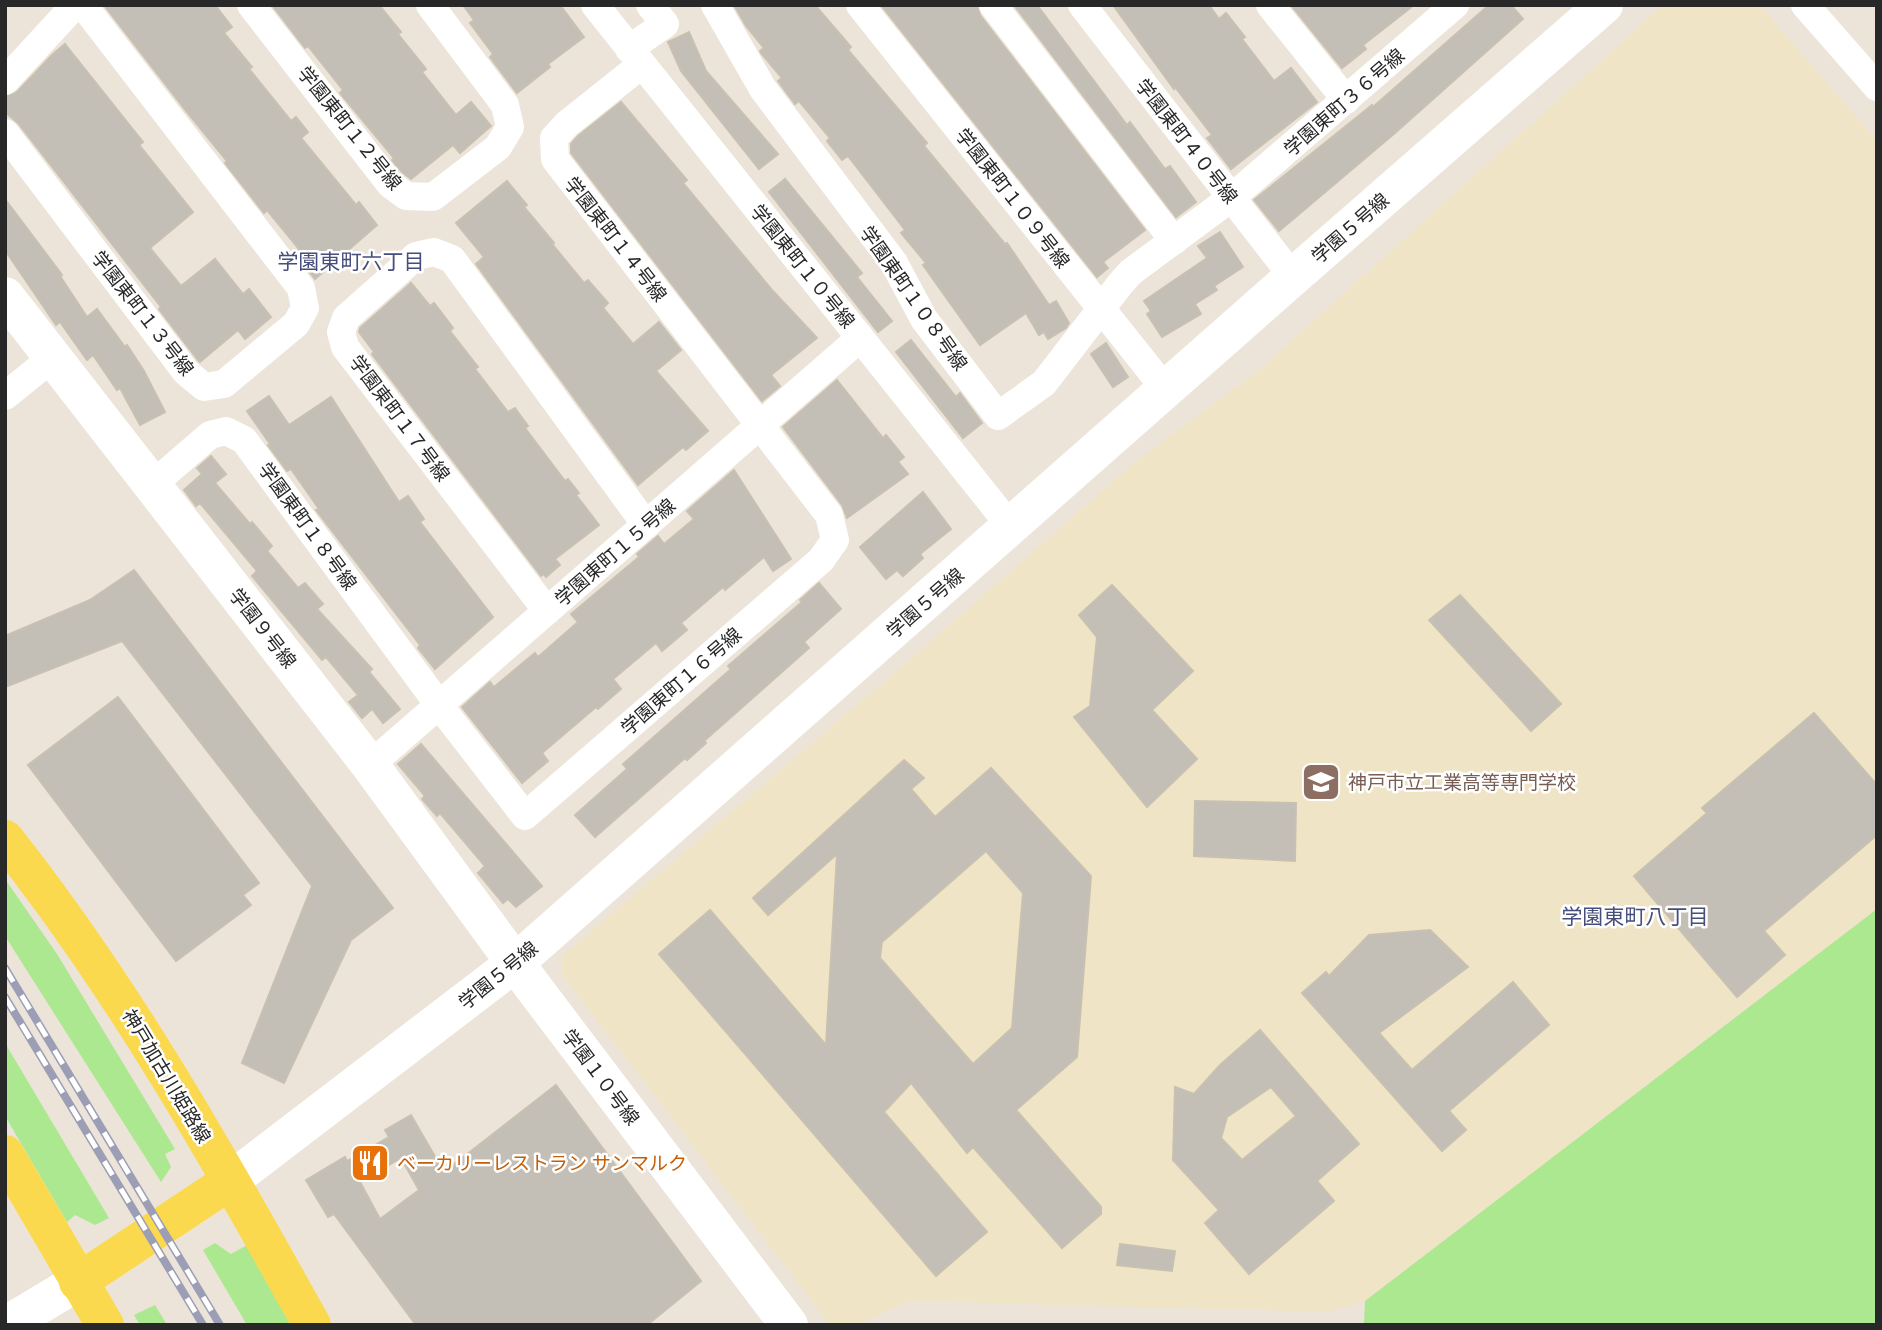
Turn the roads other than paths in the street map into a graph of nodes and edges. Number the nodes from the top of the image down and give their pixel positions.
1 (75, 5) edge
2 (83, 5) edge
3 (251, 5) edge
4 (430, 5) edge
5 (595, 5) edge
6 (650, 5) edge
7 (715, 5) edge
8 (860, 5) edge
9 (993, 5) edge
10 (1082, 5) edge
11 (1269, 5) edge
12 (1455, 5) edge
13 (1604, 5) edge
14 (1805, 5) edge
15 (635, 57) junction
16 (5, 81) edge
17 (1877, 87) edge
18 (1346, 100) junction
19 (5, 133) edge
20 (1231, 198) junction
21 (1174, 241) junction
22 (1293, 277) junction
23 (5, 296) edge
24 (1101, 309) junction
25 (860, 338) junction
26 (52, 358) junction
27 (1166, 390) junction
28 (5, 396) edge
29 (761, 425) junction
30 (152, 485) junction
31 (646, 525) junction
32 (1011, 527) junction
33 (547, 611) junction
34 (439, 705) junction
35 (370, 765) junction
36 (5, 839) edge
37 (515, 963) junction
38 (5, 1154) edge
39 (230, 1181) junction
40 (78, 1282) junction
41 (6, 1325) edge
42 (105, 1325) edge
43 (312, 1325) edge
44 (789, 1325) edge

1 - 16 street
2 - 19 street, 学園東町１３号線
3 - 4 street, 学園東町１２号線
5 - 15 street, 学園東町１０号線
6 - 15 street
7 - 24 street, 学園東町１０８号線
8 - 24 street, 学園東町１０９号線
9 - 21 street
10 - 20 street, 学園東町４０号線
11 - 18 street
12 - 18 street, 学園東町３６号線
13 - 22 street, 学園５号線
14 - 17 street
15 - 25 street, 学園東町１０号線
15 - 29 street, 学園東町１４号線
18 - 20 street, 学園東町３６号線
20 - 21 street, 学園東町１０８号線
20 - 22 street, 学園東町４０号線
21 - 24 street, 学園東町１０８号線
22 - 27 street, 学園５号線
23 - 26 street, 学園９号線
24 - 27 street, 学園東町１０９号線
25 - 29 street, 学園東町１５号線
25 - 32 street, 学園東町１０号線
26 - 28 street
26 - 30 street, 学園９号線
27 - 32 street, 学園５号線
29 - 31 street, 学園東町１５号線
29 - 34 street, 学園東町１６号線
30 - 34 street, 学園東町１８号線
30 - 35 street, 学園９号線
31 - 33 street, 学園東町１５号線
31 - 33 street, 学園東町１７号線
32 - 37 street, 学園５号線
33 - 34 street, 学園東町１５号線
34 - 35 street, 学園東町１５号線
35 - 37 street, 学園９号線
36 - 39 main road, 神戸加古川姫路線
37 - 39 street, 学園５号線
37 - 44 street, 学園１０号線
38 - 40 main road
39 - 40 main road
39 - 43 main road, 神戸加古川姫路線
40 - 41 street
40 - 42 main road

